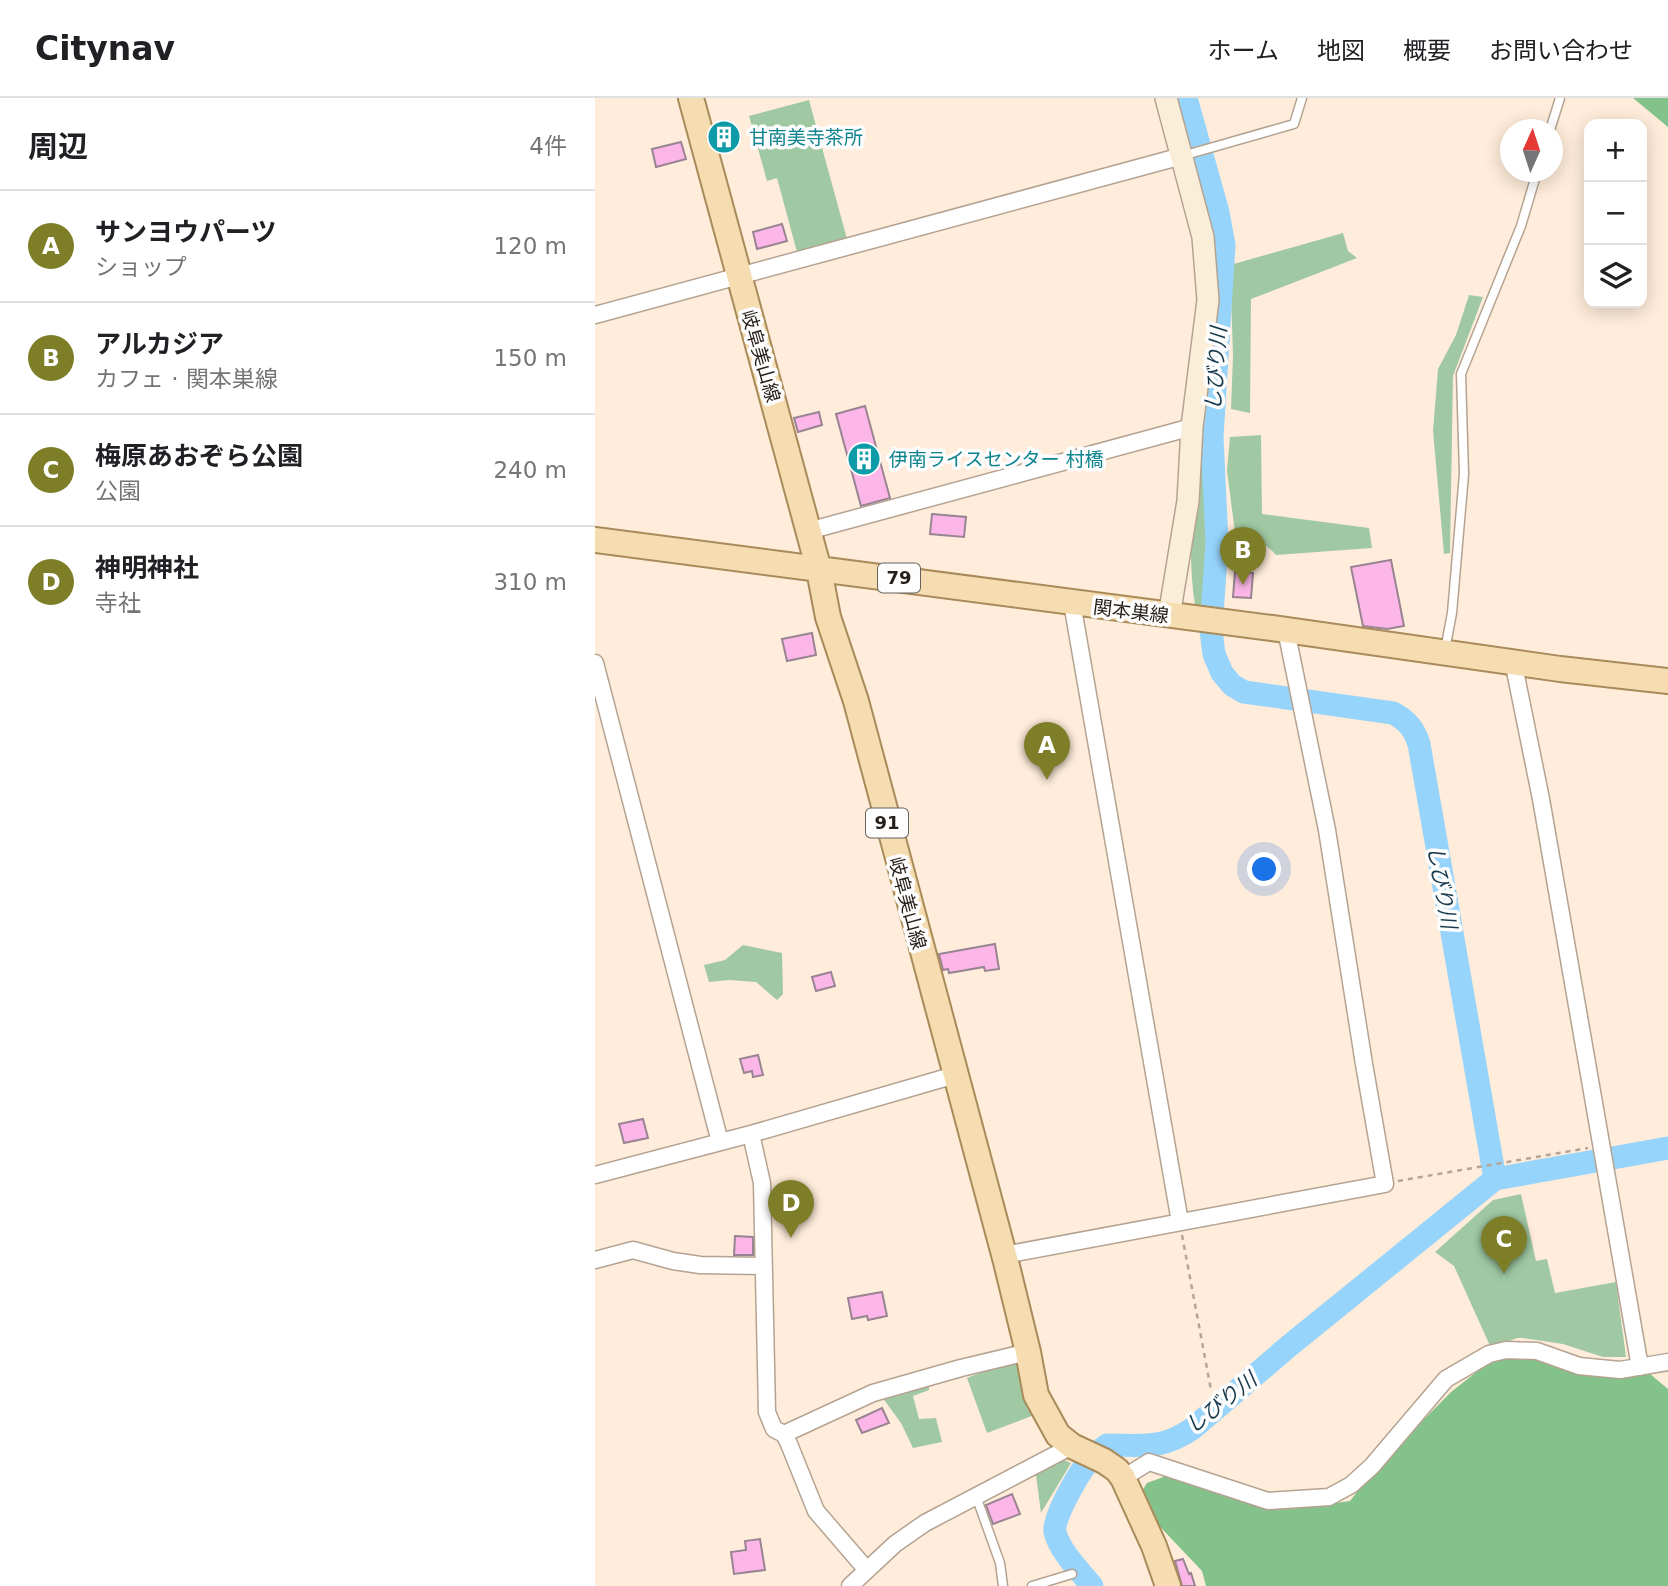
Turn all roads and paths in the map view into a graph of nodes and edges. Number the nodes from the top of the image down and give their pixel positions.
1 (691, 98) edge
2 (1166, 98) edge
3 (1302, 98) edge
4 (1560, 98) edge
5 (1553, 119) edge
6 (1187, 154) junction
7 (1534, 182) edge
8 (739, 276) junction
9 (595, 315) edge
10 (1192, 427) junction
11 (808, 531) junction
12 (595, 540) edge
13 (819, 570) junction
14 (1072, 603) junction
15 (1169, 616) junction
16 (1286, 630) junction
17 (1445, 653) junction
18 (1513, 661) junction
19 (595, 663) edge
20 (1668, 681) edge
21 (955, 1075) junction
22 (751, 1134) junction
23 (720, 1142) junction
24 (1602, 1148) junction
25 (595, 1175) edge
26 (1385, 1184) junction
27 (1180, 1222) junction
28 (1004, 1255) junction
29 (595, 1260) edge
30 (763, 1266) junction
31 (1028, 1352) junction
32 (1668, 1362) edge
33 (1640, 1367) junction
34 (1211, 1390) dead end
35 (784, 1434) junction
36 (1072, 1446) junction
37 (1123, 1478) junction
38 (976, 1496) junction
39 (866, 1569) junction
40 (1072, 1574) dead end
41 (850, 1586) edge
42 (1003, 1586) edge
43 (1032, 1586) edge
44 (1168, 1586) edge

1 - 8 main road, 岐阜美山線 / 91
2 - 6 street
3 - 6 lane
4 - 5 lane
6 - 8 street
6 - 10 street
7 - 17 lane
8 - 9 street
8 - 11 main road, 岐阜美山線 / 91
10 - 11 street
10 - 15 street
11 - 13 main road, 岐阜美山線 / 91
12 - 13 main road, 関本巣線 / 79
13 - 14 main road, 関本巣線 / 79
13 - 21 main road, 岐阜美山線 / 91
14 - 15 main road, 関本巣線 / 79
14 - 27 street
15 - 16 main road, 関本巣線 / 79
16 - 17 main road, 関本巣線 / 79
16 - 26 street
17 - 18 main road, 関本巣線 / 79
18 - 20 main road, 関本巣線 / 79
18 - 24 street
19 - 23 street
21 - 22 street
21 - 28 main road, 岐阜美山線 / 91
22 - 23 street
22 - 30 street
23 - 25 street
24 - 26 path
24 - 33 street
26 - 27 street
27 - 28 street
27 - 34 path
28 - 31 main road, 岐阜美山線 / 91
29 - 30 street
30 - 35 street
31 - 35 street
31 - 36 main road, 岐阜美山線 / 91
32 - 33 street
33 - 37 street
35 - 39 street
36 - 37 main road, 岐阜美山線 / 91
36 - 38 street
37 - 44 main road, 岐阜美山線 / 91
38 - 39 street
38 - 42 lane
39 - 41 street
40 - 43 lane

